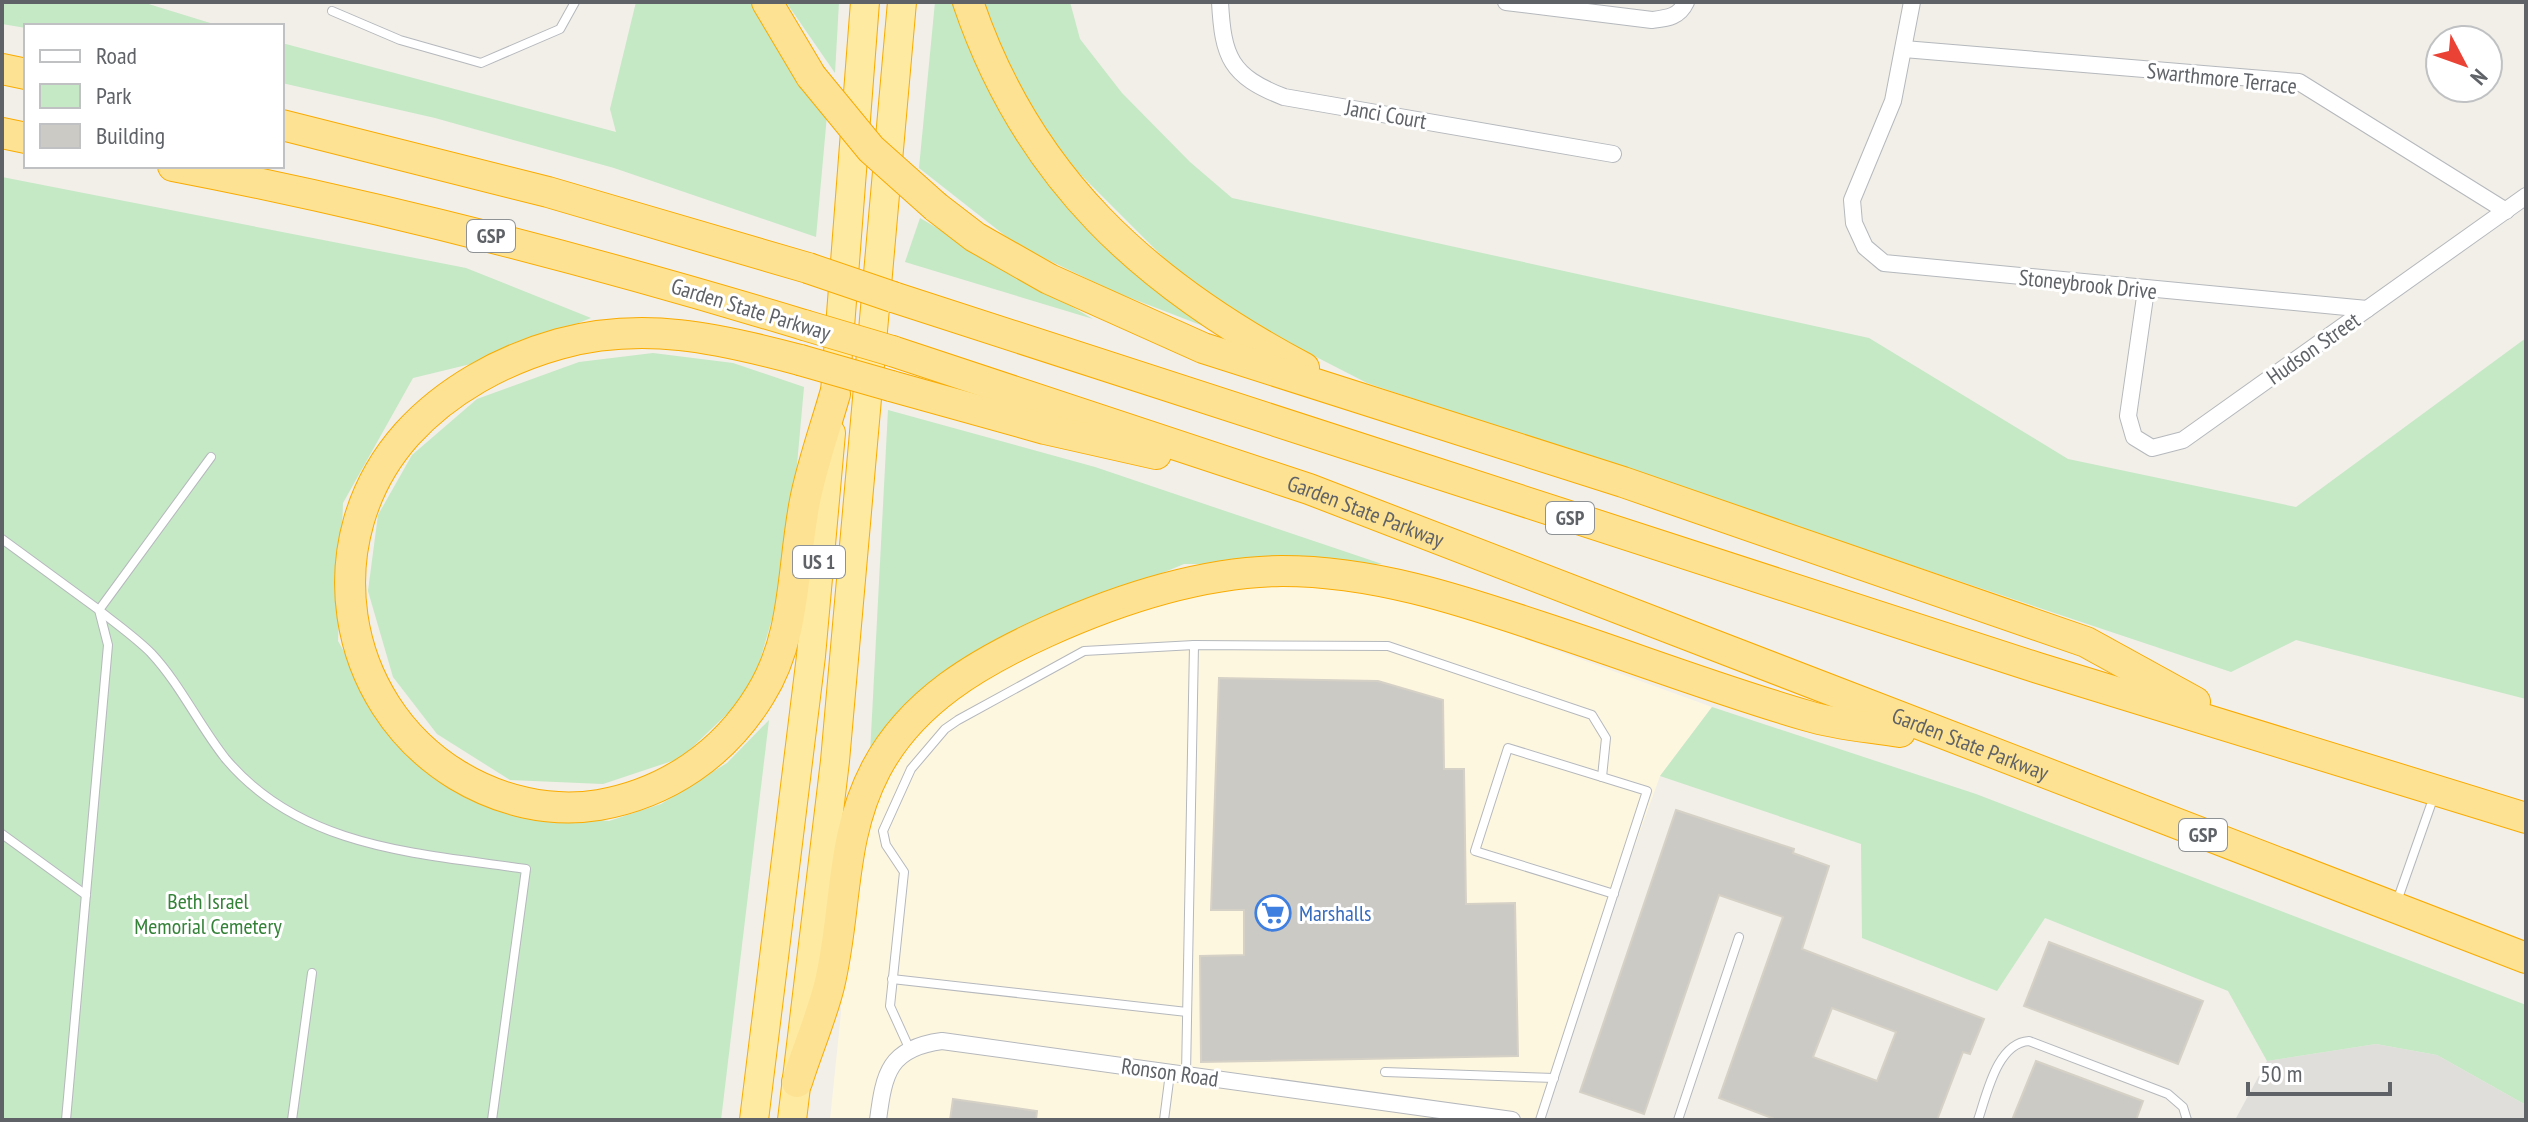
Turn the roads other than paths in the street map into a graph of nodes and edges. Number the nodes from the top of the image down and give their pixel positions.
1 (575, 2) edge
2 (767, 2) edge
3 (865, 2) edge
4 (902, 2) edge
5 (968, 2) edge
6 (1220, 2) edge
7 (1506, 2) edge
8 (1686, 2) edge
9 (1912, 2) edge
10 (332, 11) dead end
11 (1904, 49) junction
12 (2, 69) edge
13 (24, 74) edge
14 (284, 126) edge
15 (2, 133) edge
16 (24, 138) edge
17 (1613, 154) dead end
18 (183, 168) edge
19 (2526, 196) edge
20 (2506, 211) junction
21 (2146, 290) junction
22 (2367, 309) junction
23 (1347, 392) junction
24 (835, 394) junction
25 (211, 457) dead end
26 (1309, 489) junction
27 (2, 539) edge
28 (99, 610) junction
29 (1194, 645) junction
30 (2249, 731) junction
31 (1960, 741) junction
32 (1602, 777) junction
33 (2436, 791) junction
34 (2526, 818) edge
35 (2, 834) edge
36 (1614, 894) junction
37 (86, 895) junction
38 (2395, 908) junction
39 (1739, 937) dead end
40 (2526, 958) edge
41 (312, 973) dead end
42 (892, 979) junction
43 (1187, 1012) junction
44 (910, 1050) junction
45 (1385, 1072) dead end
46 (1178, 1074) junction
47 (1554, 1078) junction
48 (797, 1082) junction
49 (66, 1120) edge
50 (292, 1120) edge
51 (492, 1120) edge
52 (754, 1120) edge
53 (792, 1120) edge
54 (878, 1120) edge
55 (1164, 1120) edge
56 (1512, 1120) edge
57 (1540, 1120) edge
58 (1678, 1120) edge
59 (1978, 1120) edge
60 (2187, 1120) edge

1 - 10 lane
2 - 23 highway, bridge
3 - 24 highway, US 1
4 - 48 highway, US 1
5 - 23 highway
6 - 17 street, Janci Court
7 - 8 street
9 - 11 street
11 - 20 street, Swarthmore Terrace
11 - 21 street, Stoneybrook Drive
12 - 13 highway
14 - 30 highway, GSP, bridge
15 - 16 highway
18 - 26 highway, Garden State Parkway / GSP, bridge
19 - 20 street, Hudson Street
20 - 22 street, Hudson Street
21 - 22 street, Stoneybrook Drive
21 - 22 street, Hudson Street
23 - 30 highway
24 - 26 highway, bridge
24 - 52 highway, US 1
25 - 28 lane
26 - 31 highway, Garden State Parkway / GSP
27 - 28 lane
28 - 37 lane
28 - 51 lane
29 - 32 lane
29 - 42 lane
29 - 43 lane
30 - 33 highway, GSP
31 - 38 highway, Garden State Parkway / GSP
31 - 48 highway
32 - 36 lane
32 - 36 lane
33 - 34 highway, GSP
33 - 38 lane
35 - 37 lane
36 - 47 lane
37 - 49 lane
38 - 40 highway, Garden State Parkway / GSP
39 - 58 lane
41 - 50 lane
42 - 43 lane
42 - 44 lane
43 - 46 lane
44 - 46 street, Ronson Road
44 - 54 street
45 - 47 lane
46 - 55 lane
46 - 56 street, Ronson Road
47 - 57 lane
48 - 53 highway, US 1
59 - 60 lane

